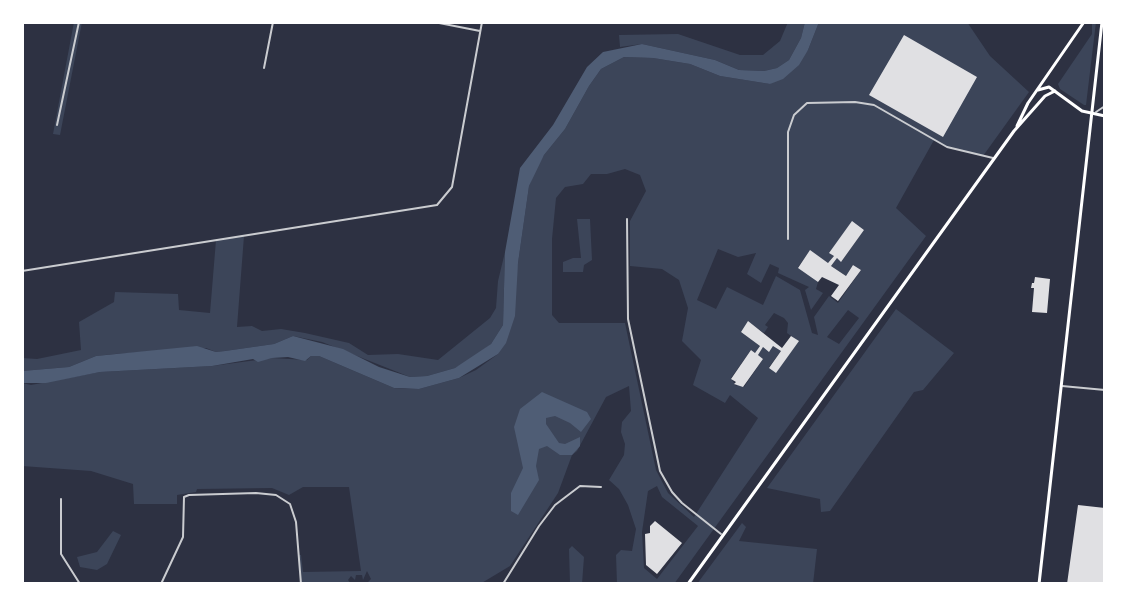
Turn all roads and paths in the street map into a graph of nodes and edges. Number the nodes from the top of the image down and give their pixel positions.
1 (79, 22) edge
2 (273, 22) edge
3 (434, 22) edge
4 (482, 22) edge
5 (1084, 22) edge
6 (1102, 22) edge
7 (480, 31) junction
8 (264, 68) dead end
9 (1038, 90) junction
10 (1055, 91) junction
11 (1105, 106) edge
12 (1092, 115) junction
13 (1105, 116) edge
14 (57, 125) dead end
15 (1014, 131) junction
16 (994, 158) junction
17 (627, 219) dead end
18 (788, 239) dead end
19 (22, 271) edge
20 (1061, 385) junction
21 (1105, 390) edge
22 (601, 487) dead end
23 (61, 499) dead end
24 (722, 535) junction
25 (80, 584) edge
26 (161, 584) edge
27 (301, 584) edge
28 (503, 584) edge
29 (688, 584) edge
30 (1039, 584) edge

1 - 14 street
2 - 8 street
3 - 7 street
4 - 7 street
5 - 9 main road
6 - 12 main road
7 - 19 street
9 - 10 main road
9 - 15 main road
10 - 12 main road
10 - 15 main road
11 - 12 street
12 - 13 main road
12 - 20 main road
15 - 16 main road
16 - 18 street
16 - 24 main road
17 - 24 street
20 - 21 street
20 - 30 main road
22 - 28 street
23 - 25 street
24 - 29 main road
26 - 27 street

